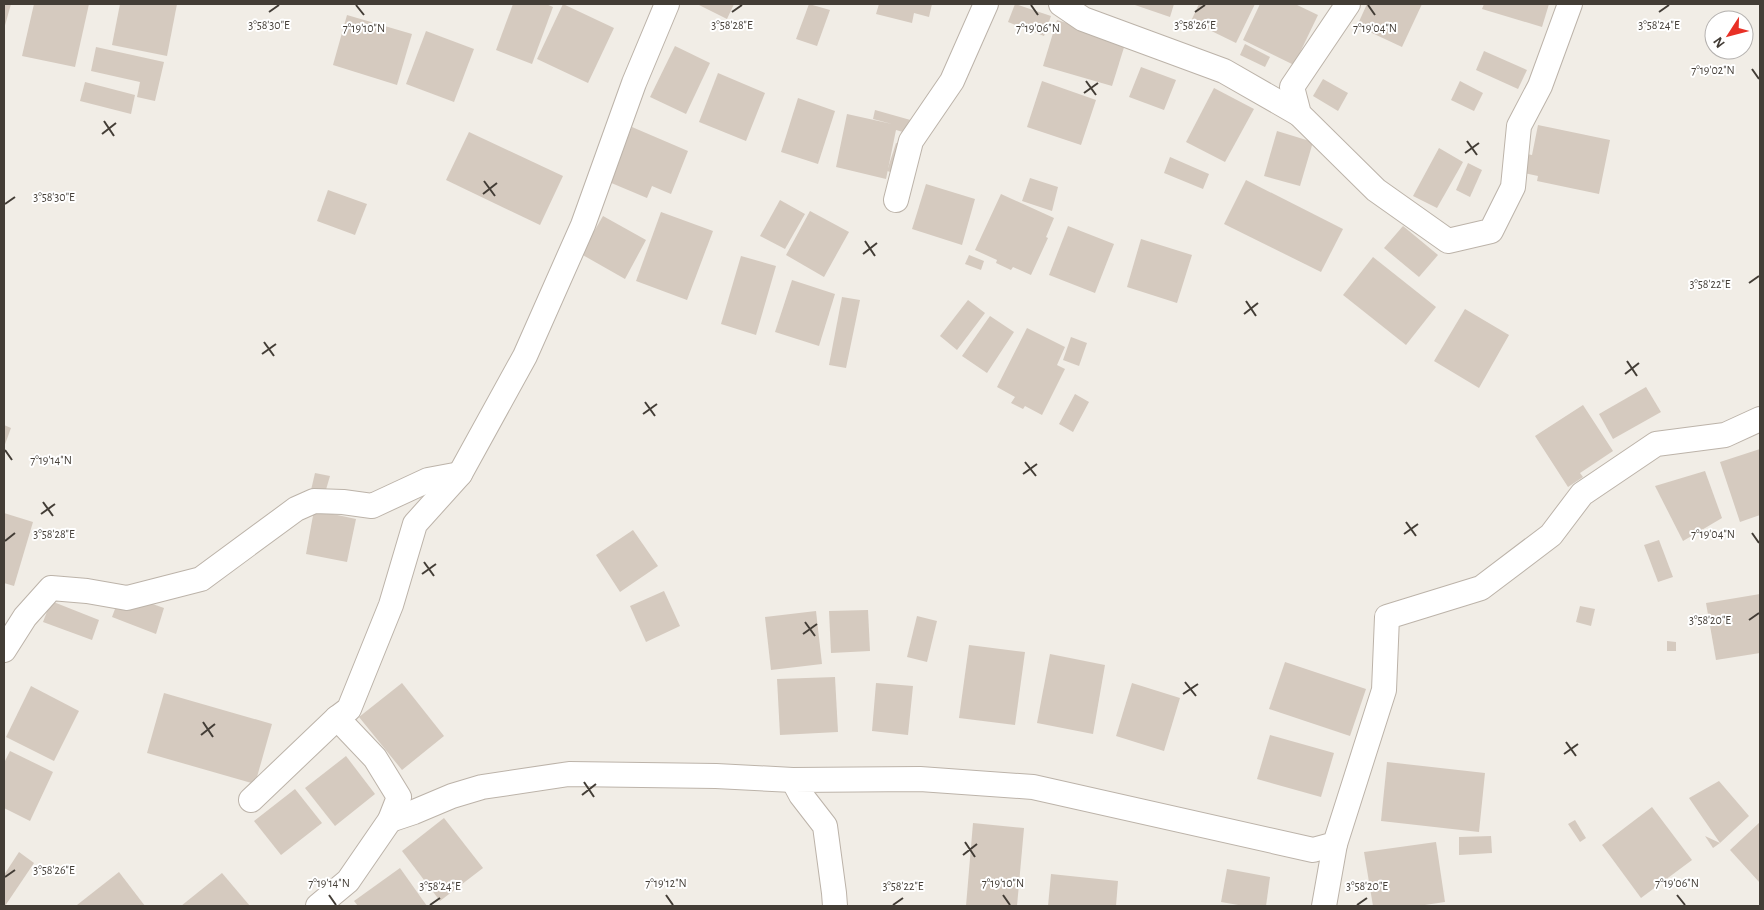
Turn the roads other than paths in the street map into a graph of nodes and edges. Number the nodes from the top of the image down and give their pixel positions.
1 (667, 4) edge
2 (986, 4) edge
3 (1061, 4) edge
4 (1348, 4) edge
5 (1570, 4) edge
6 (1299, 114) junction
7 (896, 200) dead end
8 (1760, 419) edge
9 (460, 474) junction
10 (4, 650) edge
11 (337, 718) junction
12 (793, 780) junction
13 (251, 800) dead end
14 (390, 820) junction
15 (1335, 844) junction
16 (318, 906) edge
17 (835, 906) edge
18 (1324, 906) edge

1 - 9 street
2 - 7 street
3 - 6 street
4 - 6 street
5 - 6 street
8 - 15 street
9 - 10 street
9 - 11 street
11 - 13 street
11 - 14 street
12 - 14 street
12 - 15 street
12 - 17 street
14 - 16 street
15 - 18 street

